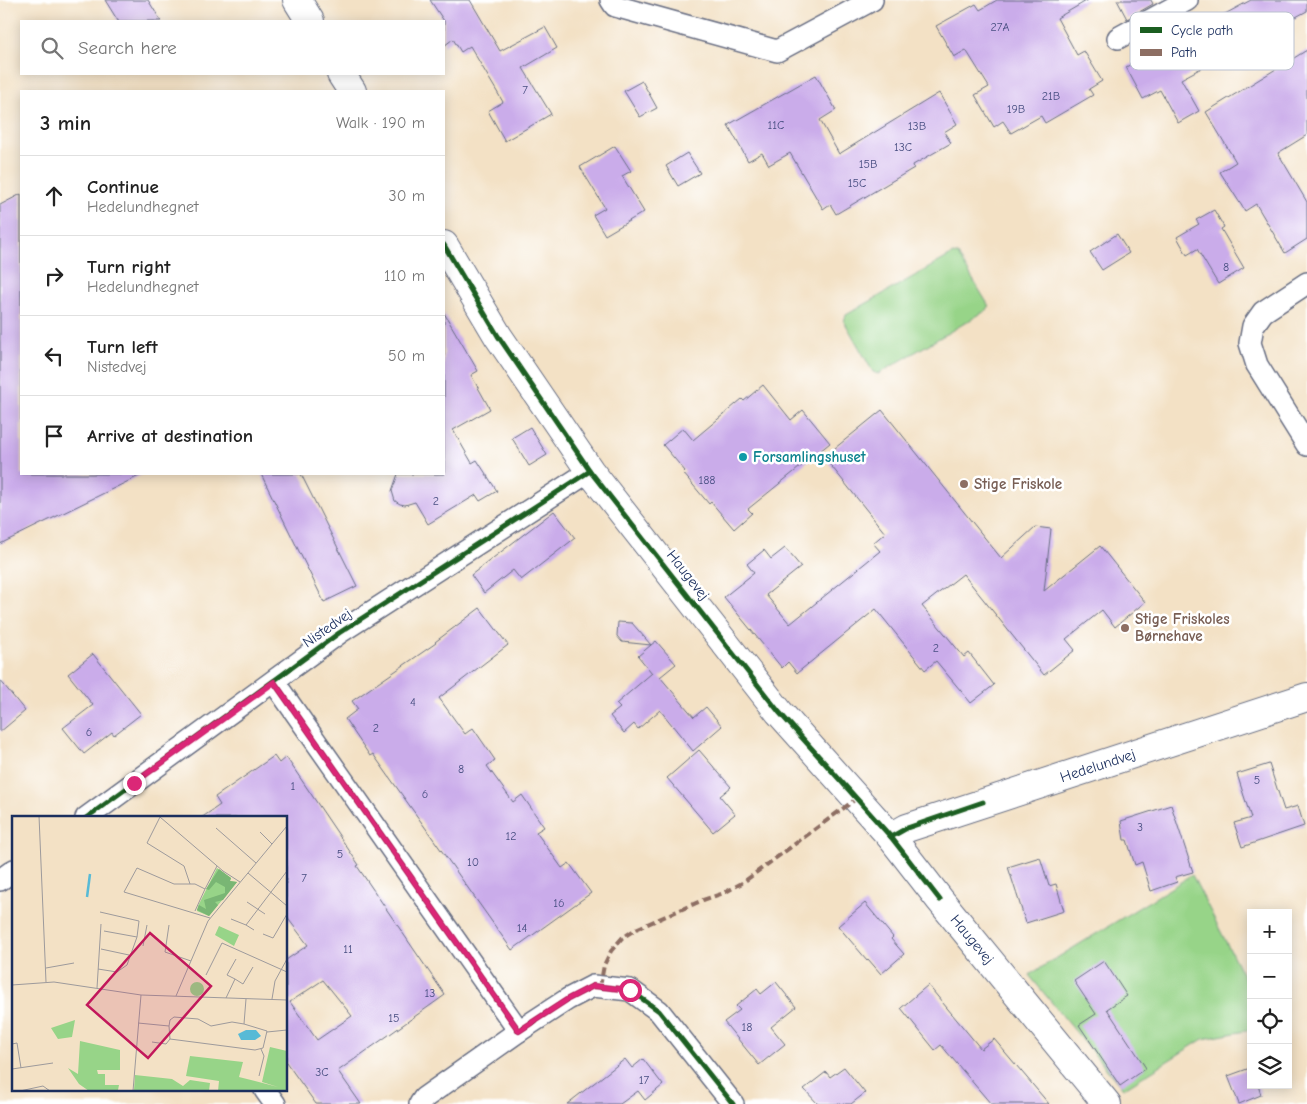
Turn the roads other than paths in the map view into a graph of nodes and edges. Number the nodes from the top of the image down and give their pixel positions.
1 (297, 0) edge
2 (611, 0) edge
3 (872, 0) edge
4 (1187, 0) edge
5 (1165, 12) edge
6 (309, 20) edge
7 (1130, 31) edge
8 (1118, 38) dead end
9 (342, 75) edge
10 (351, 90) edge
11 (445, 247) edge
12 (1307, 283) edge
13 (1307, 445) edge
14 (590, 471) junction
15 (274, 682) junction
16 (1307, 697) edge
17 (89, 816) edge
18 (891, 837) junction
19 (12, 871) edge
20 (0, 880) edge
21 (519, 1031) junction
22 (267, 1092) edge
23 (275, 1104) edge
24 (420, 1104) edge
25 (733, 1104) edge
26 (1107, 1104) edge

1 - 6 street
2 - 3 street
4 - 5 street
7 - 8 street
9 - 10 street
11 - 14 street, Haugevej
12 - 13 street
14 - 15 street, Nistedvej
14 - 18 street, Haugevej
15 - 17 street, Nistedvej
15 - 21 street
16 - 18 street, Hedelundvej
18 - 26 street, Haugevej
19 - 20 street
21 - 24 street
21 - 25 street
22 - 23 street

